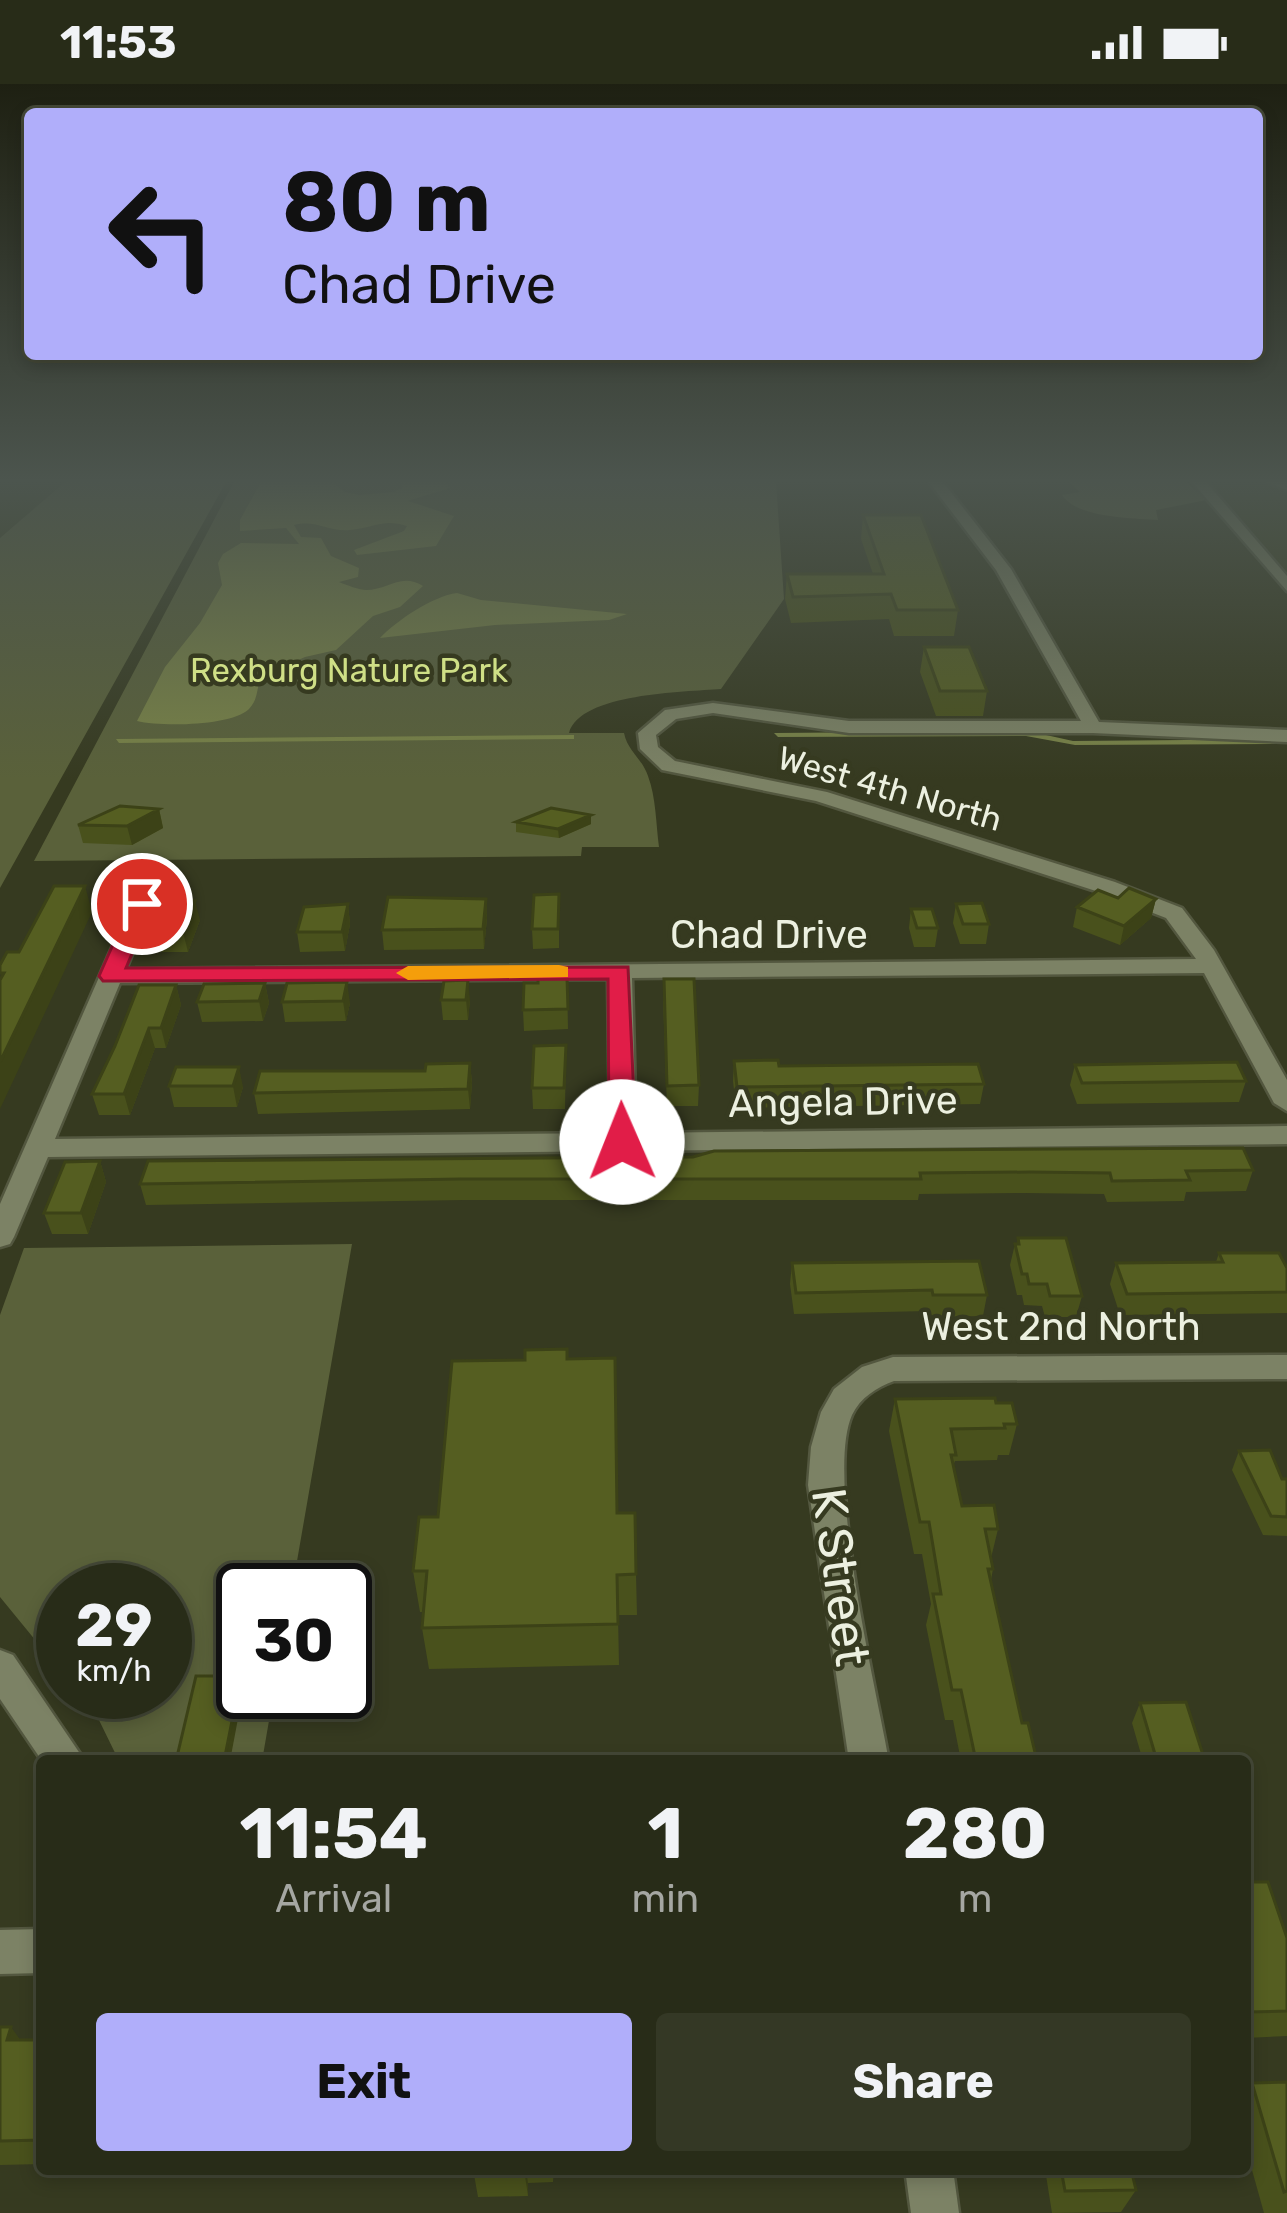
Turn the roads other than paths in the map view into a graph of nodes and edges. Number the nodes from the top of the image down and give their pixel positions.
1 (1010, 581) edge
2 (1093, 727) junction
3 (1287, 736) edge
4 (142, 904) dead end
5 (1211, 966) junction
6 (620, 972) junction
7 (111, 976) junction
8 (1287, 1103) edge
9 (1287, 1135) edge
10 (622, 1142) junction
11 (39, 1148) junction
12 (0, 1238) edge
13 (1287, 1366) edge
14 (845, 1398) joint
15 (0, 1667) edge
16 (61, 1755) edge
17 (868, 1755) edge
18 (36, 1951) edge
19 (0, 1952) edge
20 (930, 2175) edge
21 (935, 2213) edge

1 - 2 street
2 - 3 street
2 - 5 street, West 4th North
4 - 7 street
5 - 6 street, Chad Drive
5 - 8 street
6 - 7 street, Chad Drive
6 - 10 street
7 - 11 street
9 - 10 street, Angela Drive
10 - 11 street, Angela Drive
11 - 12 street
13 - 14 street, West 2nd North
14 - 17 street, K Street
15 - 16 street
18 - 19 street
20 - 21 street

